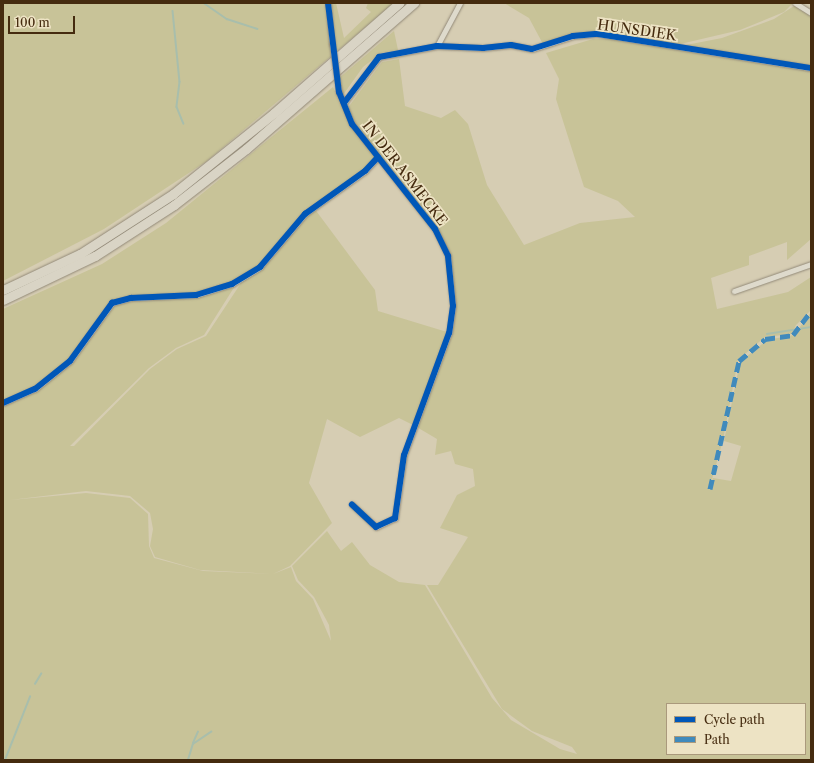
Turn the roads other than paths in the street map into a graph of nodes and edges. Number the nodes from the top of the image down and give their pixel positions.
1 (328, 3) edge
2 (399, 3) edge
3 (414, 3) edge
4 (460, 3) edge
5 (795, 3) edge
6 (811, 13) edge
7 (437, 46) junction
8 (811, 68) edge
9 (344, 103) junction
10 (378, 157) junction
11 (811, 264) edge
12 (3, 290) edge
13 (734, 291) dead end
14 (3, 300) edge
15 (3, 403) edge
16 (352, 505) dead end

1 - 9 street, IN DER ASMECKE, bridge
2 - 12 highway
3 - 14 highway
4 - 7 street
5 - 6 street
7 - 8 street, HUNSDIEK
7 - 9 street, HUNSDIEK
9 - 10 street, IN DER ASMECKE
10 - 15 street
10 - 16 street, IN DER ASMECKE
11 - 13 street

